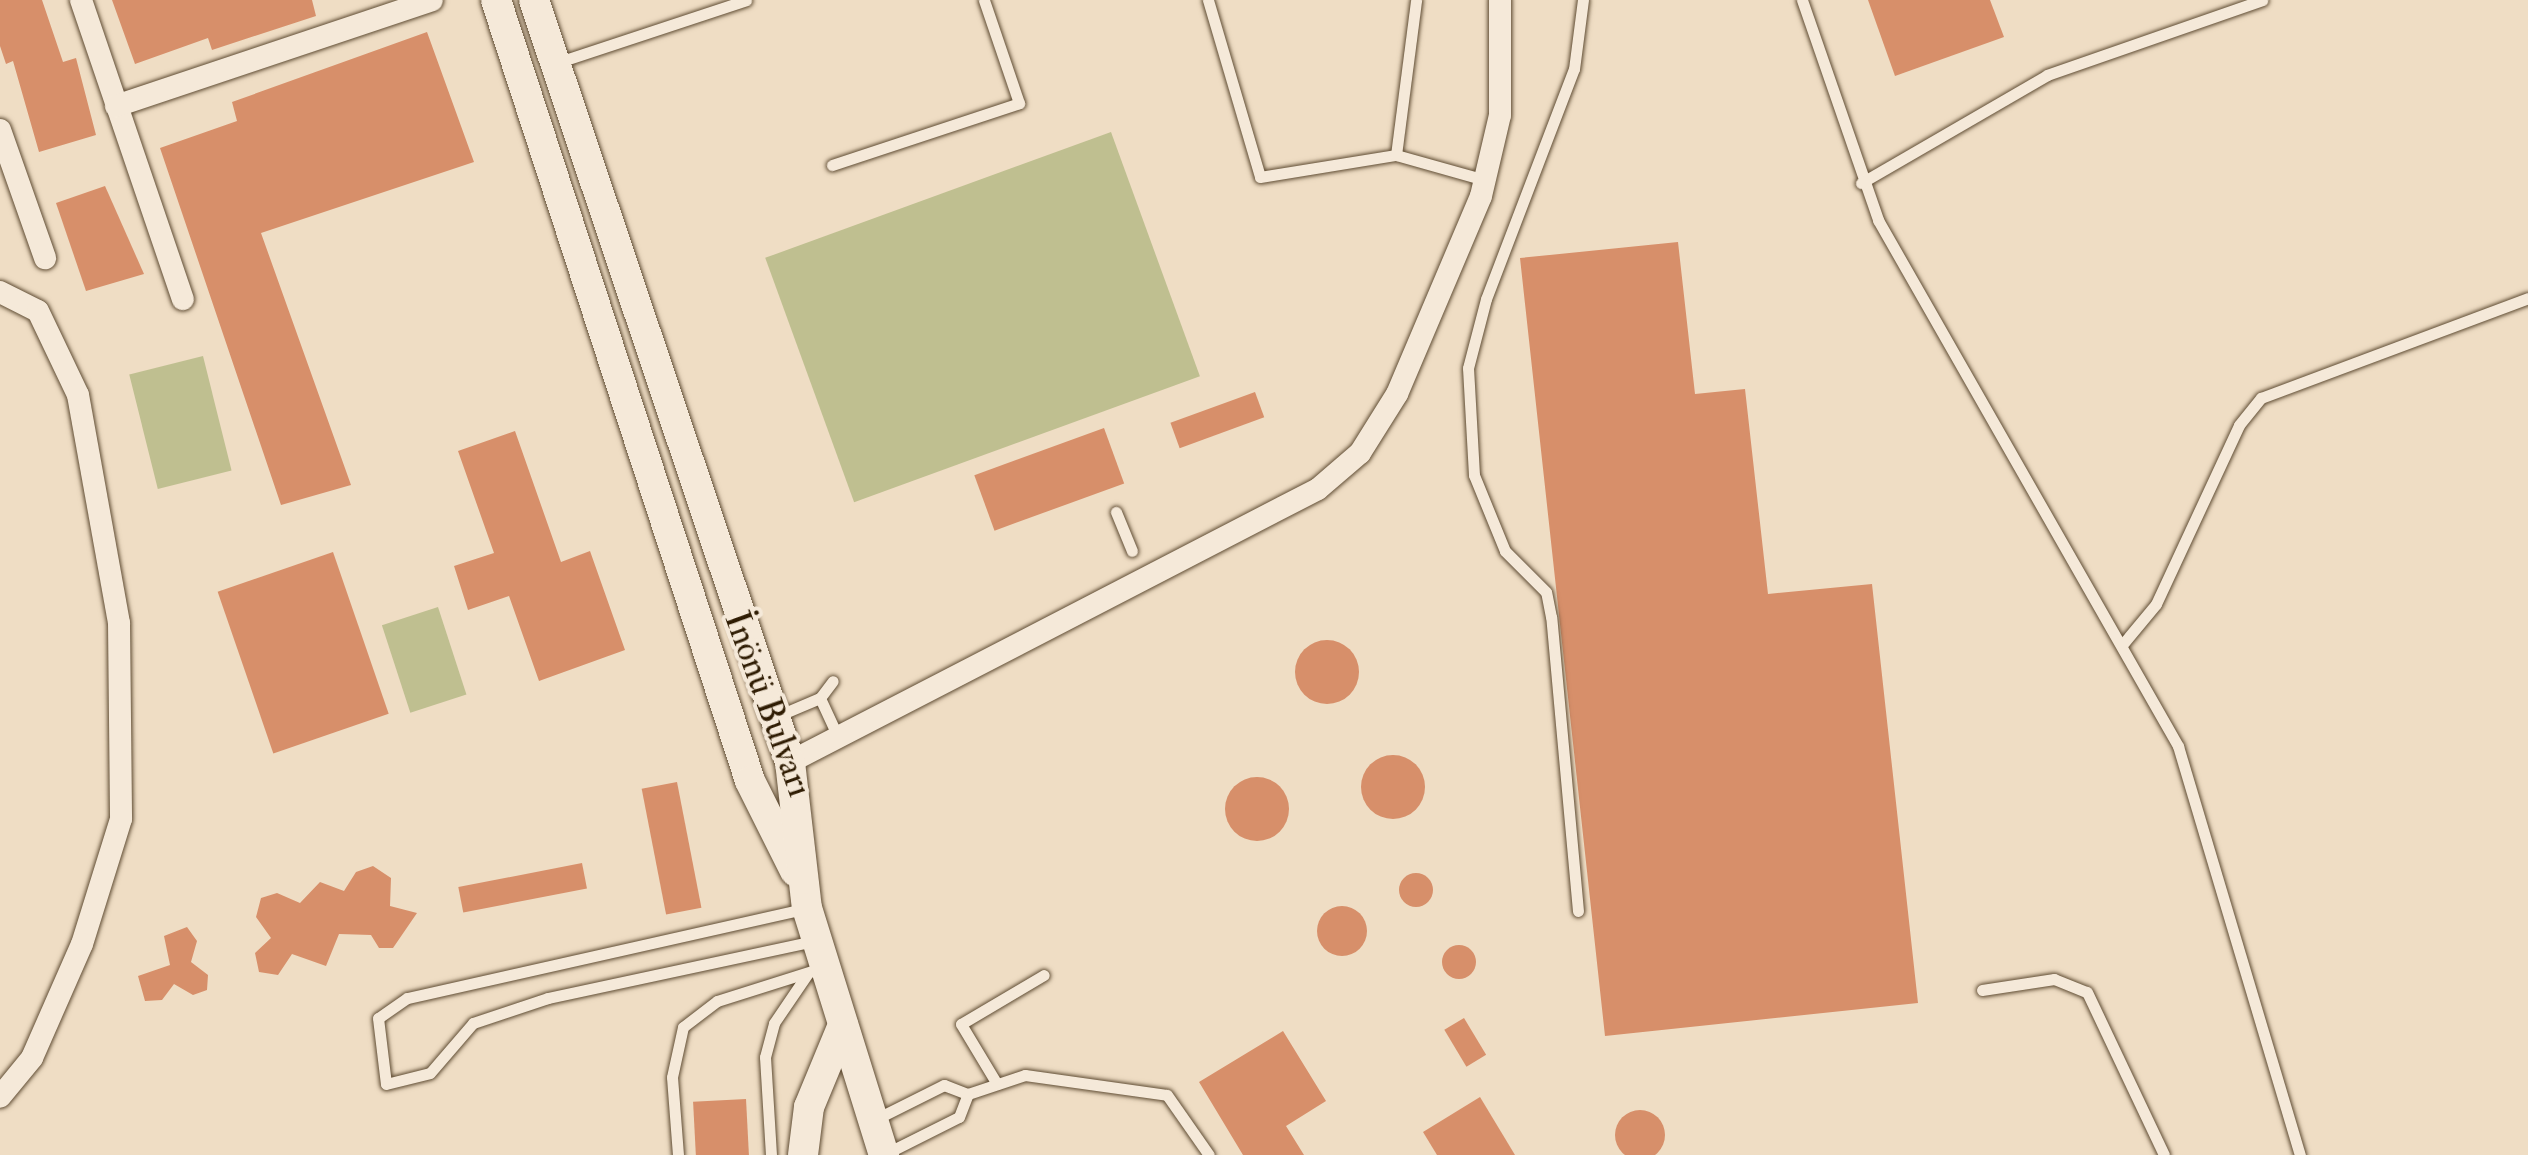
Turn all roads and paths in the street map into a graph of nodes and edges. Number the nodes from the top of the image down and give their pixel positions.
1 (82, 0) edge
2 (432, 0) edge
3 (496, 0) edge
4 (534, 0) edge
5 (746, 0) edge
6 (984, 0) edge
7 (1208, 0) edge
8 (1416, 0) edge
9 (1500, 0) edge
10 (1583, 0) edge
11 (1802, 0) edge
12 (2262, 0) edge
13 (350, 11) edge
14 (555, 64) junction
15 (116, 106) junction
16 (0, 130) edge
17 (1396, 155) junction
18 (832, 165) dead end
19 (1485, 180) junction
20 (1861, 183) junction
21 (45, 258) dead end
22 (0, 292) edge
23 (2528, 298) edge
24 (183, 299) dead end
25 (1116, 512) dead end
26 (1132, 550) dead end
27 (2122, 645) junction
28 (834, 680) dead end
29 (820, 698) junction
30 (775, 717) junction
31 (838, 737) junction
32 (790, 762) junction
33 (805, 898) junction
34 (1578, 911) dead end
35 (816, 960) junction
36 (1044, 975) dead end
37 (1982, 990) dead end
38 (843, 1025) junction
39 (997, 1084) junction
40 (968, 1094) junction
41 (0, 1097) edge
42 (872, 1121) junction
43 (678, 1155) edge
44 (771, 1155) edge
45 (803, 1155) edge
46 (883, 1155) edge
47 (1209, 1155) edge
48 (2164, 1155) edge
49 (2300, 1155) edge

1 - 15 street
2 - 13 street
3 - 33 street, İnönü Bulvarı
4 - 14 street, İnönü Bulvarı
5 - 14 lane
6 - 18 lane
7 - 17 lane
8 - 17 lane
9 - 19 street
10 - 34 lane
11 - 20 lane
12 - 20 lane
13 - 15 street
14 - 30 street, İnönü Bulvarı
15 - 24 street
16 - 21 street
17 - 19 lane
19 - 31 street
20 - 27 lane
22 - 41 street
23 - 27 lane
25 - 26 lane
27 - 49 lane
28 - 29 lane
29 - 30 lane
29 - 31 lane
30 - 32 street, İnönü Bulvarı
31 - 32 street
32 - 33 street, İnönü Bulvarı
33 - 35 street
33 - 35 lane
35 - 38 street
35 - 43 lane
35 - 44 lane
36 - 39 lane
37 - 48 lane
38 - 42 street
38 - 45 street
39 - 40 lane
39 - 47 lane
40 - 42 lane
40 - 46 lane
42 - 46 street

